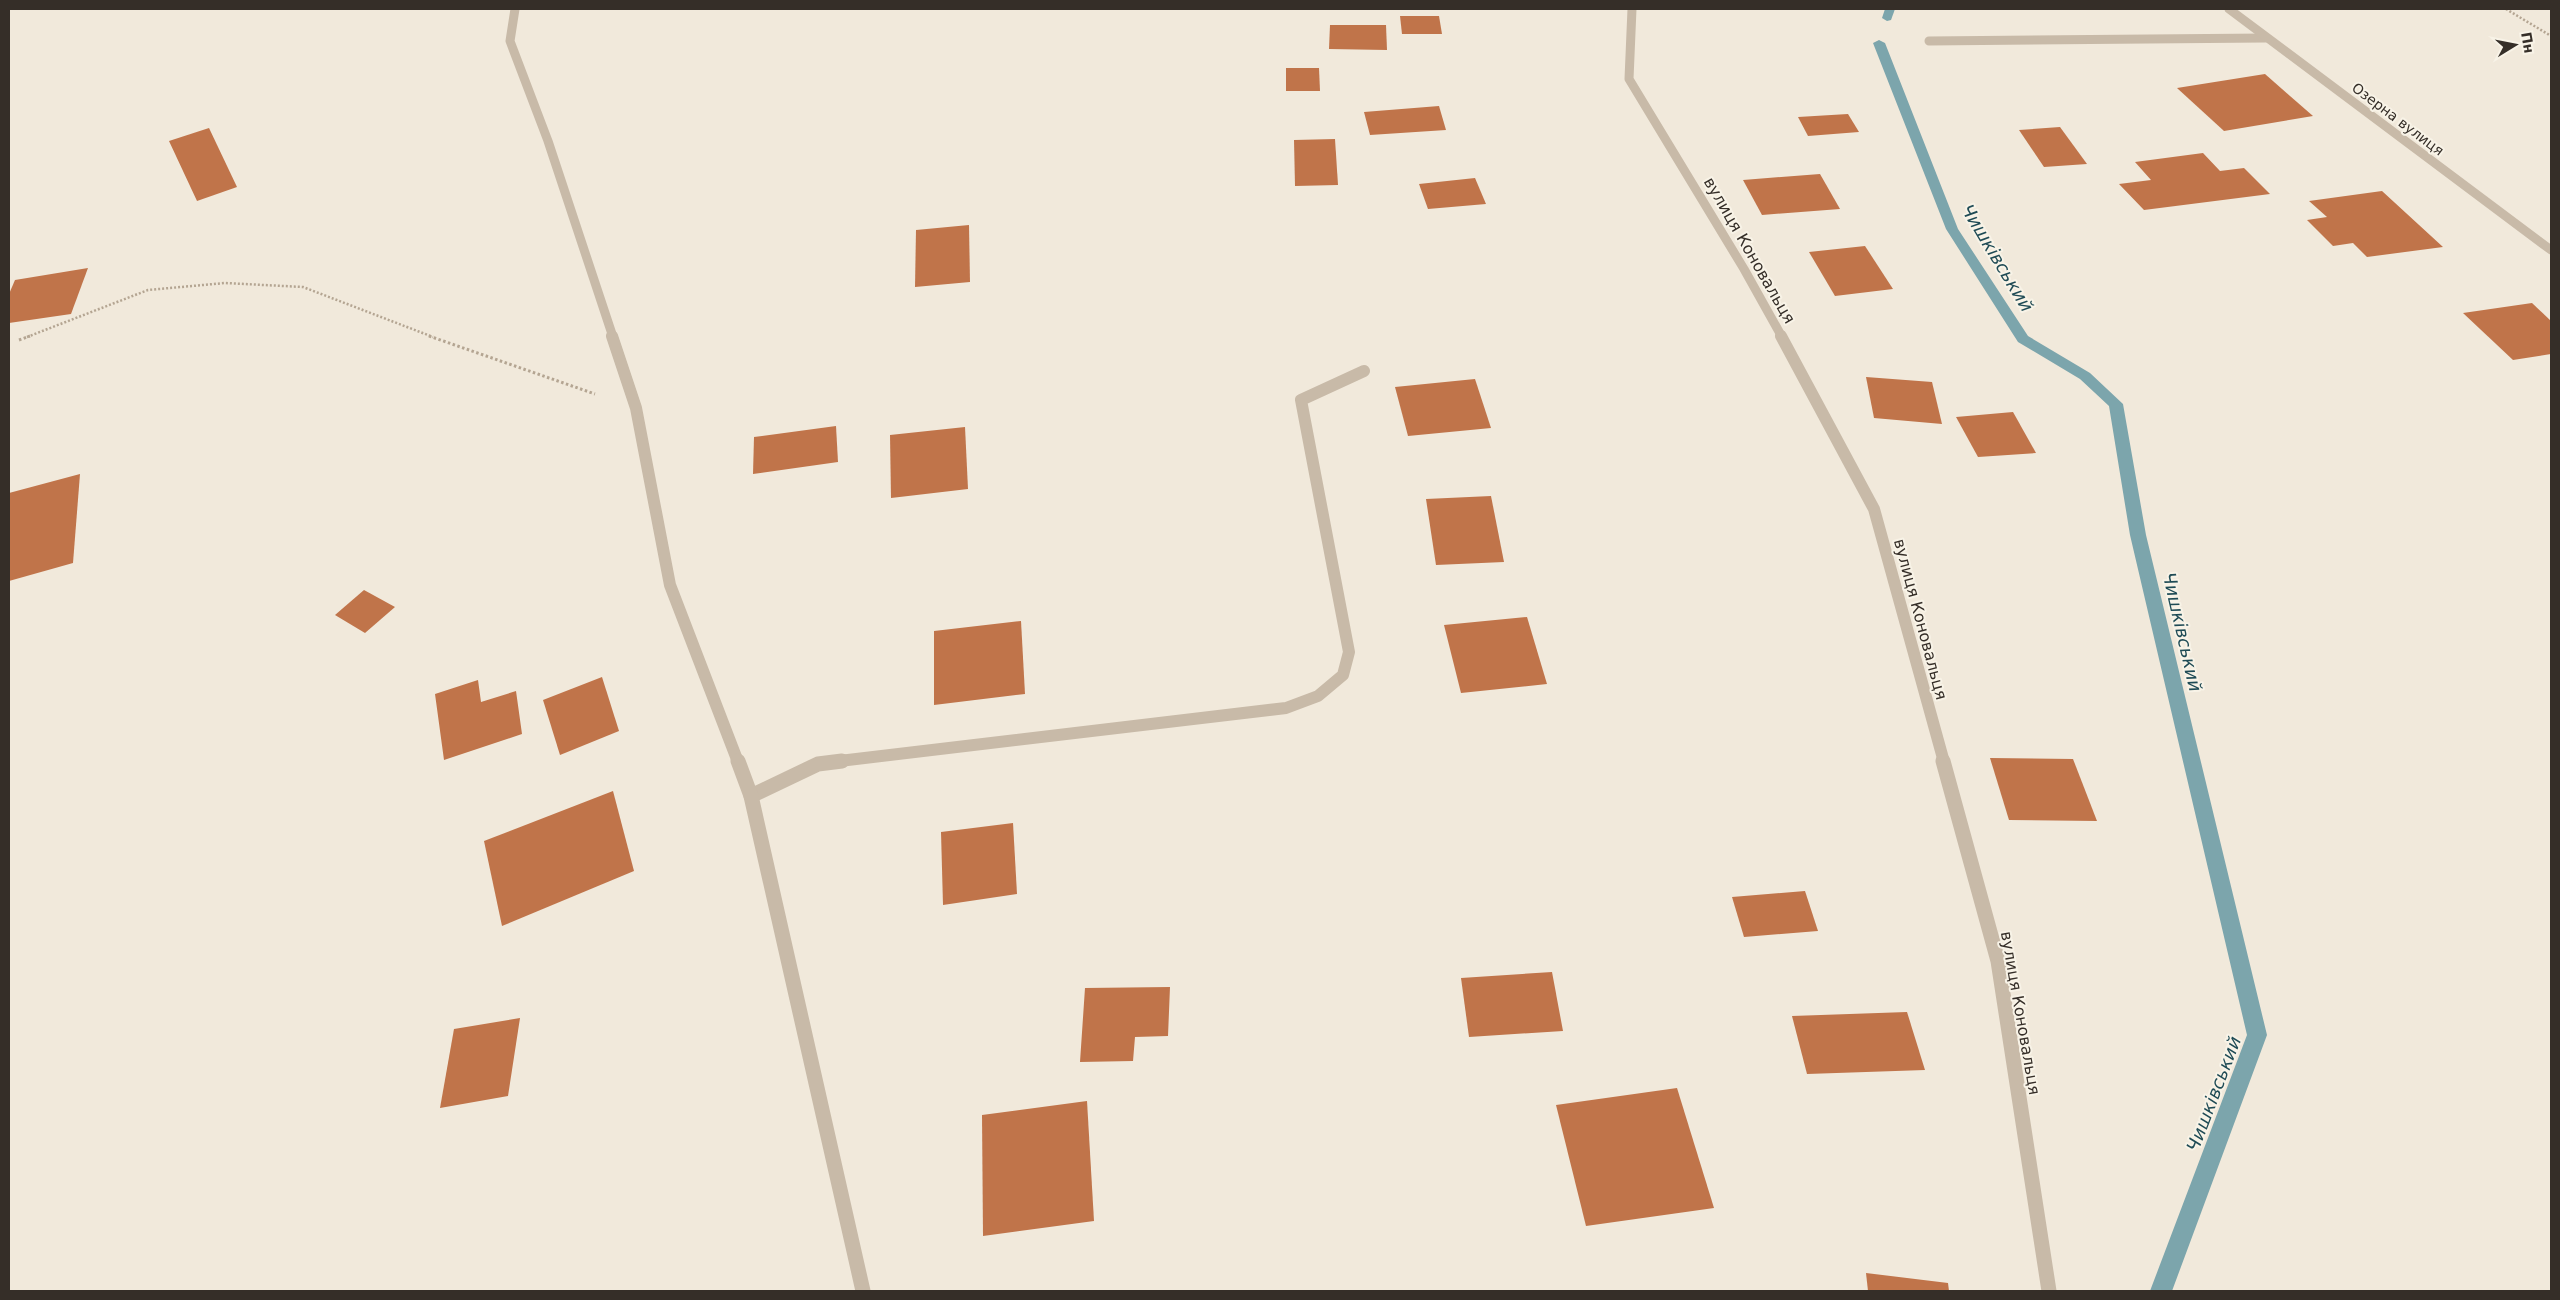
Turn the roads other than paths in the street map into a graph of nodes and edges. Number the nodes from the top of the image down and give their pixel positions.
1 (515, 9) edge
2 (1632, 9) edge
3 (2229, 9) edge
4 (2265, 38) junction
5 (1929, 41) dead end
6 (2551, 250) edge
7 (1364, 370) dead end
8 (751, 796) junction
9 (863, 1291) edge
10 (2050, 1291) edge

1 - 8 street
2 - 10 street, вулиця Коновальця
3 - 4 street, Озерна вулиця
4 - 5 street
4 - 6 street, Озерна вулиця
7 - 8 street
8 - 9 street

